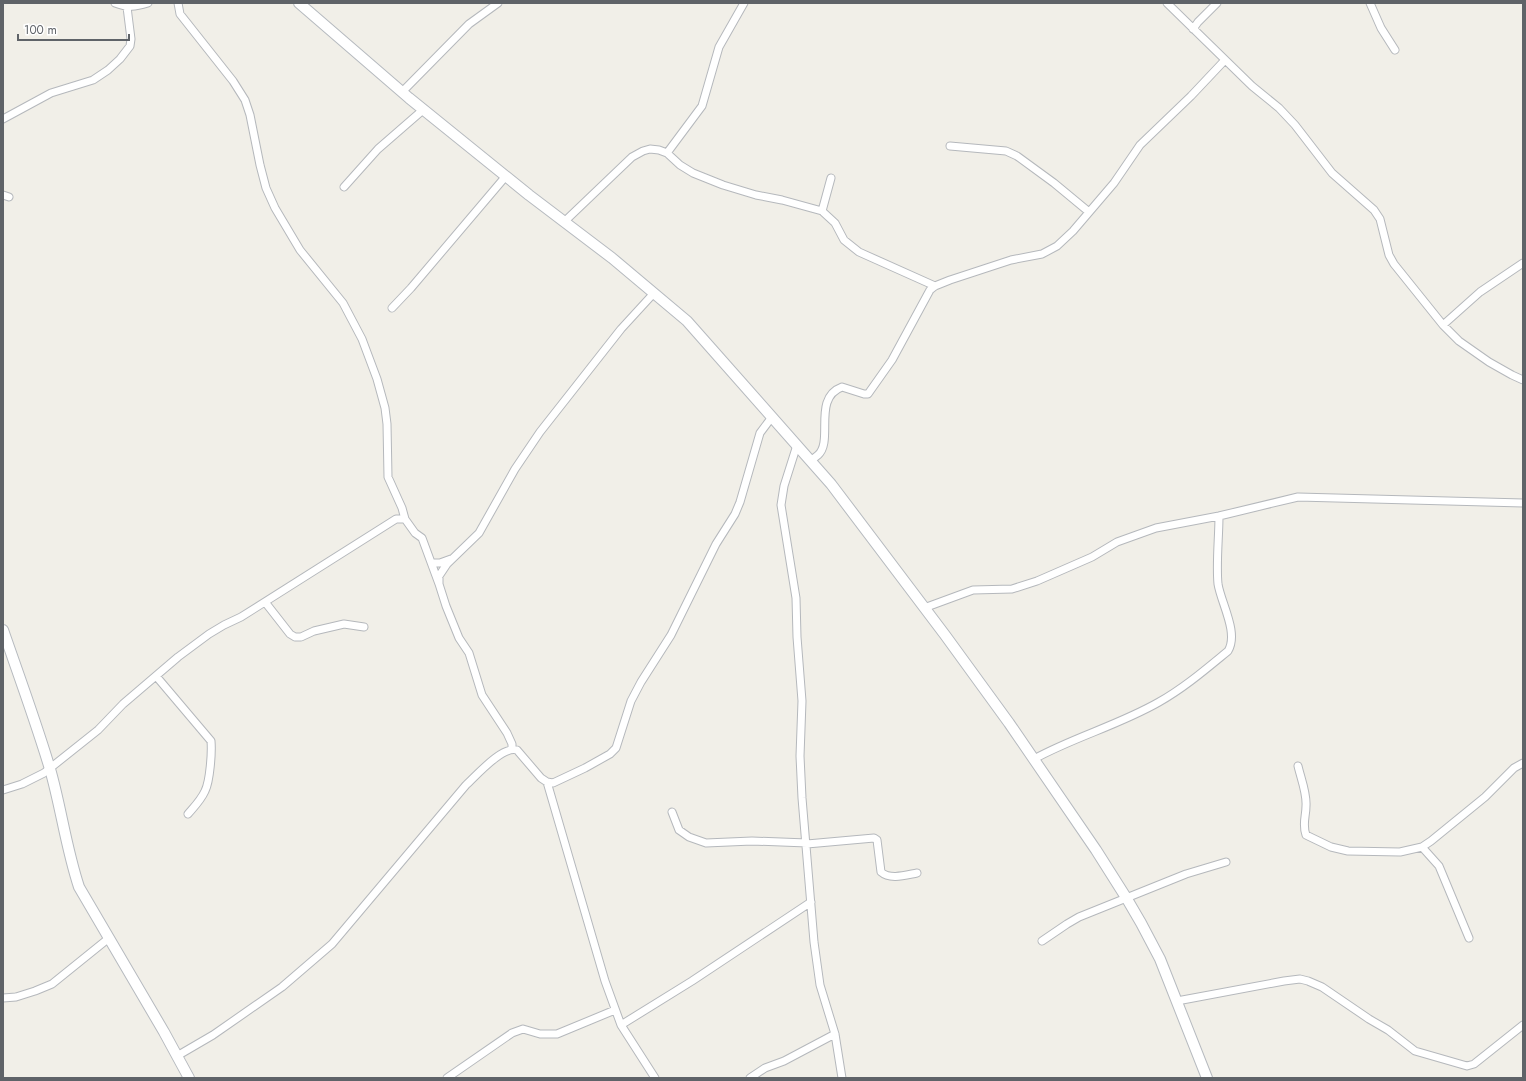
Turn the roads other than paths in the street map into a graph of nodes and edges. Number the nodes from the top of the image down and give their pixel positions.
1 (115, 3) edge
2 (148, 3) edge
3 (299, 3) edge
4 (498, 3) edge
5 (744, 3) edge
6 (1167, 3) edge
7 (1217, 3) edge
8 (1370, 3) edge
9 (176, 4) edge
10 (127, 7) junction
11 (1193, 29) junction
12 (1395, 50) dead end
13 (1224, 60) junction
14 (402, 92) junction
15 (424, 110) junction
16 (3, 119) edge
17 (950, 146) dead end
18 (667, 153) junction
19 (506, 176) junction
20 (831, 178) dead end
21 (344, 187) dead end
22 (822, 211) junction
23 (1089, 212) junction
24 (564, 222) junction
25 (1523, 263) edge
26 (935, 286) junction
27 (654, 293) junction
28 (392, 308) dead end
29 (1443, 325) junction
30 (1523, 380) edge
31 (772, 417) junction
32 (797, 445) junction
33 (810, 460) junction
34 (1523, 504) edge
35 (1219, 516) junction
36 (405, 519) junction
37 (455, 557) junction
38 (432, 563) junction
39 (439, 584) junction
40 (265, 602) junction
41 (924, 608) junction
42 (364, 627) dead end
43 (3, 630) edge
44 (156, 676) junction
45 (512, 749) junction
46 (1034, 759) junction
47 (1523, 763) edge
48 (1298, 766) dead end
49 (50, 768) junction
50 (547, 782) junction
51 (3, 790) edge
52 (672, 812) dead end
53 (188, 814) dead end
54 (807, 843) junction
55 (1422, 847) junction
56 (1226, 862) dead end
57 (917, 873) dead end
58 (1127, 899) junction
59 (811, 902) junction
60 (109, 938) junction
61 (1469, 938) dead end
62 (1042, 941) dead end
63 (3, 998) edge
64 (1176, 1001) junction
65 (615, 1010) junction
66 (621, 1025) junction
67 (1523, 1025) edge
68 (835, 1034) junction
69 (177, 1056) junction
70 (189, 1078) edge
71 (447, 1078) edge
72 (655, 1078) edge
73 (750, 1078) edge
74 (842, 1078) edge
75 (1207, 1078) edge

1 - 10 street
2 - 10 street
3 - 14 main road
4 - 14 street
5 - 18 street
6 - 11 street
7 - 11 street
8 - 12 street
9 - 36 street
10 - 16 street
11 - 13 street
13 - 23 street
13 - 29 street
14 - 15 main road
15 - 19 main road
15 - 21 street
17 - 23 street
18 - 22 street
18 - 24 street
19 - 24 main road
19 - 28 street
20 - 22 street
22 - 26 street
23 - 26 street
24 - 27 main road
25 - 29 street
26 - 33 street
27 - 31 main road
27 - 37 street
29 - 30 street
31 - 32 main road
31 - 50 street
32 - 33 main road
32 - 54 street
33 - 41 main road
34 - 35 street
35 - 41 street
35 - 46 street
36 - 38 street
36 - 40 street
37 - 38 street
37 - 39 street
38 - 39 street
39 - 45 street
40 - 42 street
40 - 44 street
41 - 46 main road
43 - 49 main road
44 - 49 street
44 - 53 street
45 - 50 street
45 - 69 street
46 - 58 main road
47 - 55 street
48 - 55 street
49 - 51 street
49 - 60 main road
50 - 65 street
52 - 54 street
54 - 57 street
54 - 59 street
55 - 61 street
56 - 58 street
58 - 62 street
58 - 64 main road
59 - 66 street
59 - 68 street
60 - 63 street
60 - 69 main road
64 - 67 street
64 - 75 main road
65 - 66 street
65 - 71 street
66 - 72 street
68 - 73 street
68 - 74 street
69 - 70 main road

